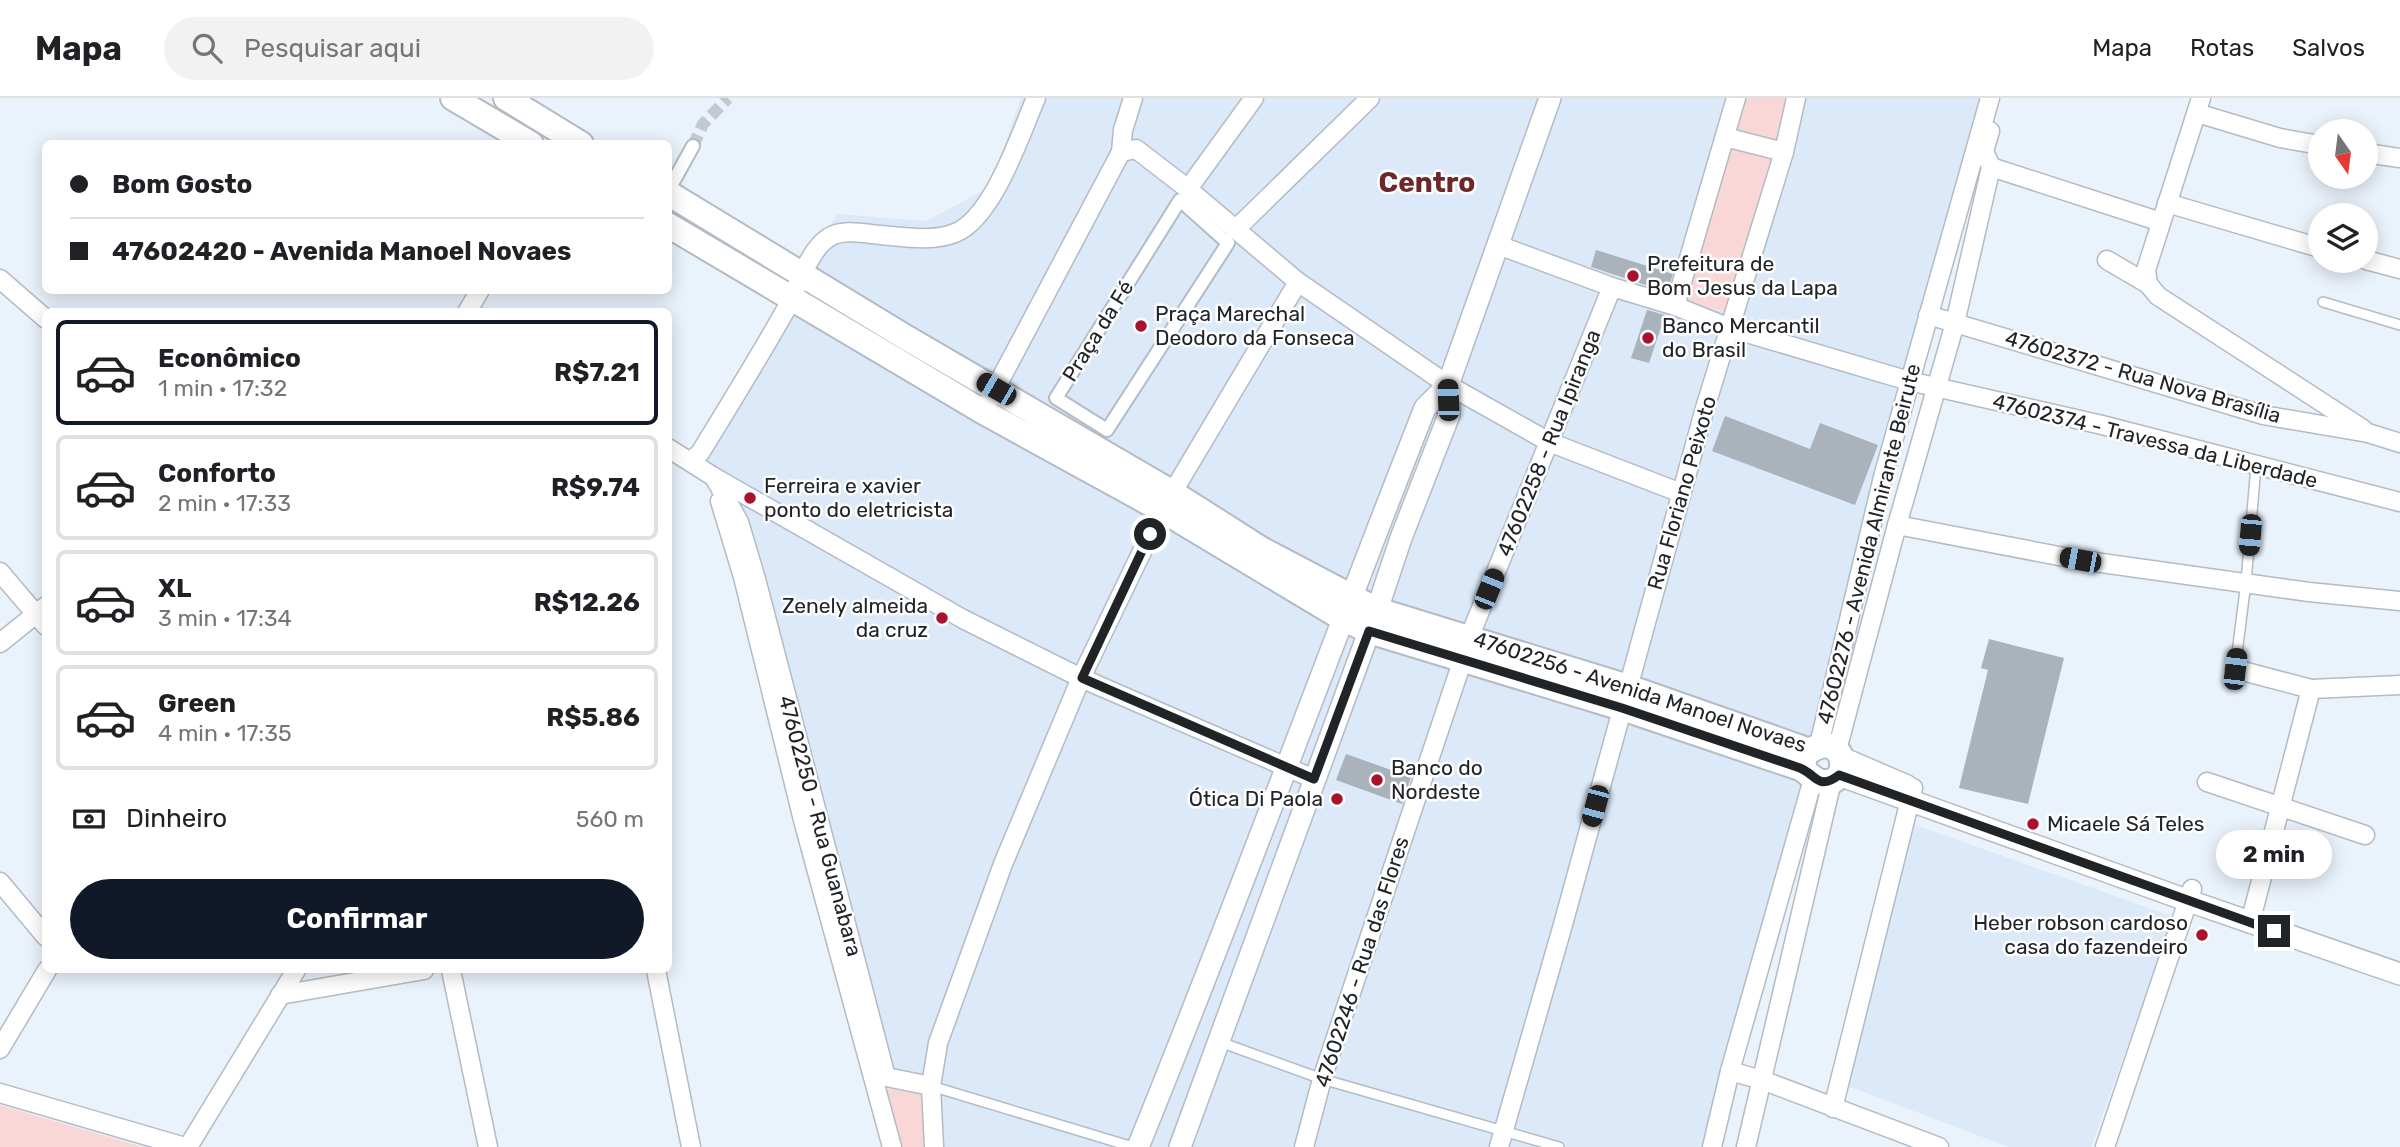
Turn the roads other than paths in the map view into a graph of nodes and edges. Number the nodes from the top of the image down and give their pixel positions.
1 (453, 98) edge
2 (506, 98) edge
3 (1036, 98) edge
4 (1133, 98) edge
5 (1254, 98) edge
6 (1370, 98) edge
7 (1550, 98) edge
8 (1736, 98) edge
9 (1796, 98) edge
10 (1990, 98) edge
11 (2000, 98) edge
12 (2199, 105) edge
13 (1725, 136) junction
14 (524, 140) edge
15 (571, 140) edge
16 (2308, 143) edge
17 (693, 146) tunnel mouth
18 (1121, 152) junction
19 (1784, 152) junction
20 (1983, 155) junction
21 (2378, 155) edge
22 (2400, 158) edge
23 (672, 185) edge
24 (672, 194) edge
25 (1188, 198) junction
26 (2167, 203) junction
27 (2161, 222) junction
28 (672, 227) edge
29 (1235, 229) junction
30 (2308, 244) edge
31 (1499, 245) junction
32 (2107, 260) dead end
33 (2378, 263) edge
34 (2400, 269) edge
35 (802, 274) junction
36 (0, 279) edge
37 (1298, 282) junction
38 (2148, 284) junction
39 (1612, 287) junction
40 (790, 297) junction
41 (2323, 302) dead end
42 (1675, 306) junction
43 (1928, 315) junction
44 (42, 316) edge
45 (1955, 323) junction
46 (2400, 325) edge
47 (1730, 328) junction
48 (1909, 381) junction
49 (1448, 385) junction
50 (996, 389) junction
51 (1937, 389) junction
52 (982, 411) junction
53 (2368, 433) junction
54 (1549, 442) junction
55 (2400, 443) edge
56 (672, 449) edge
57 (691, 461) junction
58 (2256, 466) junction
59 (714, 477) junction
60 (1681, 493) junction
61 (1167, 501) junction
62 (2400, 502) edge
63 (1897, 525) junction
64 (0, 572) edge
65 (2246, 582) junction
66 (2400, 601) edge
67 (1346, 608) junction
68 (42, 616) edge
69 (1373, 620) junction
70 (0, 643) edge
71 (1466, 649) junction
72 (2235, 669) joint
73 (1082, 678) junction
74 (2400, 685) edge
75 (2311, 689) junction
76 (1625, 698) junction
77 (1825, 764) junction
78 (1287, 766) junction
79 (1314, 779) junction
80 (2207, 782) dead end
81 (1912, 794) junction
82 (2279, 807) junction
83 (2365, 835) dead end
84 (0, 882) edge
85 (2190, 895) junction
86 (2252, 916) junction
87 (42, 932) edge
88 (2400, 961) edge
89 (45, 973) edge
90 (294, 973) edge
91 (407, 973) edge
92 (452, 973) edge
93 (657, 973) edge
94 (2400, 974) edge
95 (280, 995) junction
96 (1219, 1041) junction
97 (0, 1049) edge
98 (1730, 1071) junction
99 (879, 1077) junction
100 (1322, 1079) junction
101 (1762, 1080) junction
102 (931, 1086) junction
103 (0, 1093) edge
104 (1833, 1108) junction
105 (1501, 1138) edge
106 (187, 1147) edge
107 (488, 1147) edge
108 (691, 1147) edge
109 (892, 1147) edge
110 (934, 1147) edge
111 (1136, 1147) edge
112 (1180, 1147) edge
113 (1304, 1147) edge
114 (1559, 1147) edge
115 (1712, 1147) edge
116 (1746, 1147) edge
117 (1939, 1147) edge
118 (2105, 1147) edge

1 - 14 main road
2 - 15 main road
3 - 35 street
4 - 18 street
5 - 25 street
6 - 29 street
7 - 31 street
8 - 13 street
9 - 19 street, Rua Floriano Peixoto
10 - 20 street, 47602276 - Avenida Almirante Beirute
11 - 20 street
12 - 16 street
12 - 26 street
13 - 19 street
13 - 42 street
17 - 23 street
18 - 25 street
18 - 50 street
19 - 47 street, Rua Floriano Peixoto
20 - 27 street
20 - 43 street, 47602276 - Avenida Almirante Beirute
20 - 45 street
21 - 22 street
24 - 35 main road, 47602256 - Avenida Manoel Novaes
25 - 25 street, Praça da Fé
25 - 29 street
26 - 27 street
26 - 30 street
27 - 38 street
28 - 40 main road, 47602256 - Avenida Manoel Novaes
29 - 37 street
31 - 39 street, 47602374 - Travessa da Liberdade
31 - 49 street
32 - 38 street
33 - 34 street
35 - 40 street
35 - 50 main road, 47602256 - Avenida Manoel Novaes
36 - 44 street
37 - 49 street
37 - 61 street
38 - 53 street
39 - 42 street, 47602374 - Travessa da Liberdade
39 - 54 street, 47602258 - Rua Ipiranga
40 - 52 main road, 47602256 - Avenida Manoel Novaes
40 - 57 street
41 - 46 lane
42 - 47 street, 47602374 - Travessa da Liberdade
43 - 45 street, 47602372 - Rua Nova Brasília
43 - 48 street, 47602276 - Avenida Almirante Beirute
45 - 51 street
45 - 53 street, 47602372 - Rua Nova Brasília
47 - 48 street, 47602374 - Travessa da Liberdade
47 - 60 street, Rua Floriano Peixoto
48 - 51 street, 47602374 - Travessa da Liberdade
48 - 77 street, 47602276 - Avenida Almirante Beirute
49 - 54 street
49 - 67 street
49 - 69 street
50 - 52 street
50 - 61 main road, 47602256 - Avenida Manoel Novaes
51 - 58 street, 47602374 - Travessa da Liberdade
51 - 63 street
52 - 61 main road, 47602256 - Avenida Manoel Novaes
53 - 55 street, 47602372 - Rua Nova Brasília
54 - 60 street
54 - 71 street, 47602258 - Rua Ipiranga
56 - 57 street
57 - 59 street
58 - 62 street, 47602374 - Travessa da Liberdade
58 - 65 lane
59 - 73 street
59 - 99 street
60 - 76 street, Rua Floriano Peixoto
61 - 67 main road, 47602256 - Avenida Manoel Novaes
61 - 73 street
63 - 65 street
63 - 77 street
64 - 68 street
65 - 66 street
65 - 72 lane
67 - 69 main road, 47602256 - Avenida Manoel Novaes
67 - 78 street
68 - 70 street
69 - 71 main road, 47602256 - Avenida Manoel Novaes
69 - 79 street
71 - 76 main road, 47602256 - Avenida Manoel Novaes
71 - 100 street, 47602246 - Rua das Flores
72 - 75 street
73 - 78 street
73 - 102 street
74 - 75 street
75 - 82 street
76 - 77 main road, 47602256 - Avenida Manoel Novaes
76 - 105 street, Rua Floriano Peixoto
77 - 81 street
77 - 98 street, 47602276 - Avenida Almirante Beirute
77 - 101 street
78 - 79 street
78 - 111 street
79 - 96 street
80 - 82 street
81 - 85 street
81 - 104 street
82 - 83 street
82 - 86 street
84 - 87 street
85 - 86 street
85 - 118 street
86 - 88 street
86 - 94 street
89 - 97 street
90 - 95 street
91 - 95 street
92 - 107 street
93 - 108 street
95 - 106 street
96 - 100 lane
96 - 112 street
98 - 101 street
98 - 115 street, 47602276 - Avenida Almirante Beirute
99 - 102 street
99 - 109 street
100 - 105 lane
100 - 113 street, 47602246 - Rua das Flores
101 - 104 street
101 - 116 street
102 - 110 street
102 - 111 lane
103 - 106 street
104 - 117 street
105 - 114 lane

